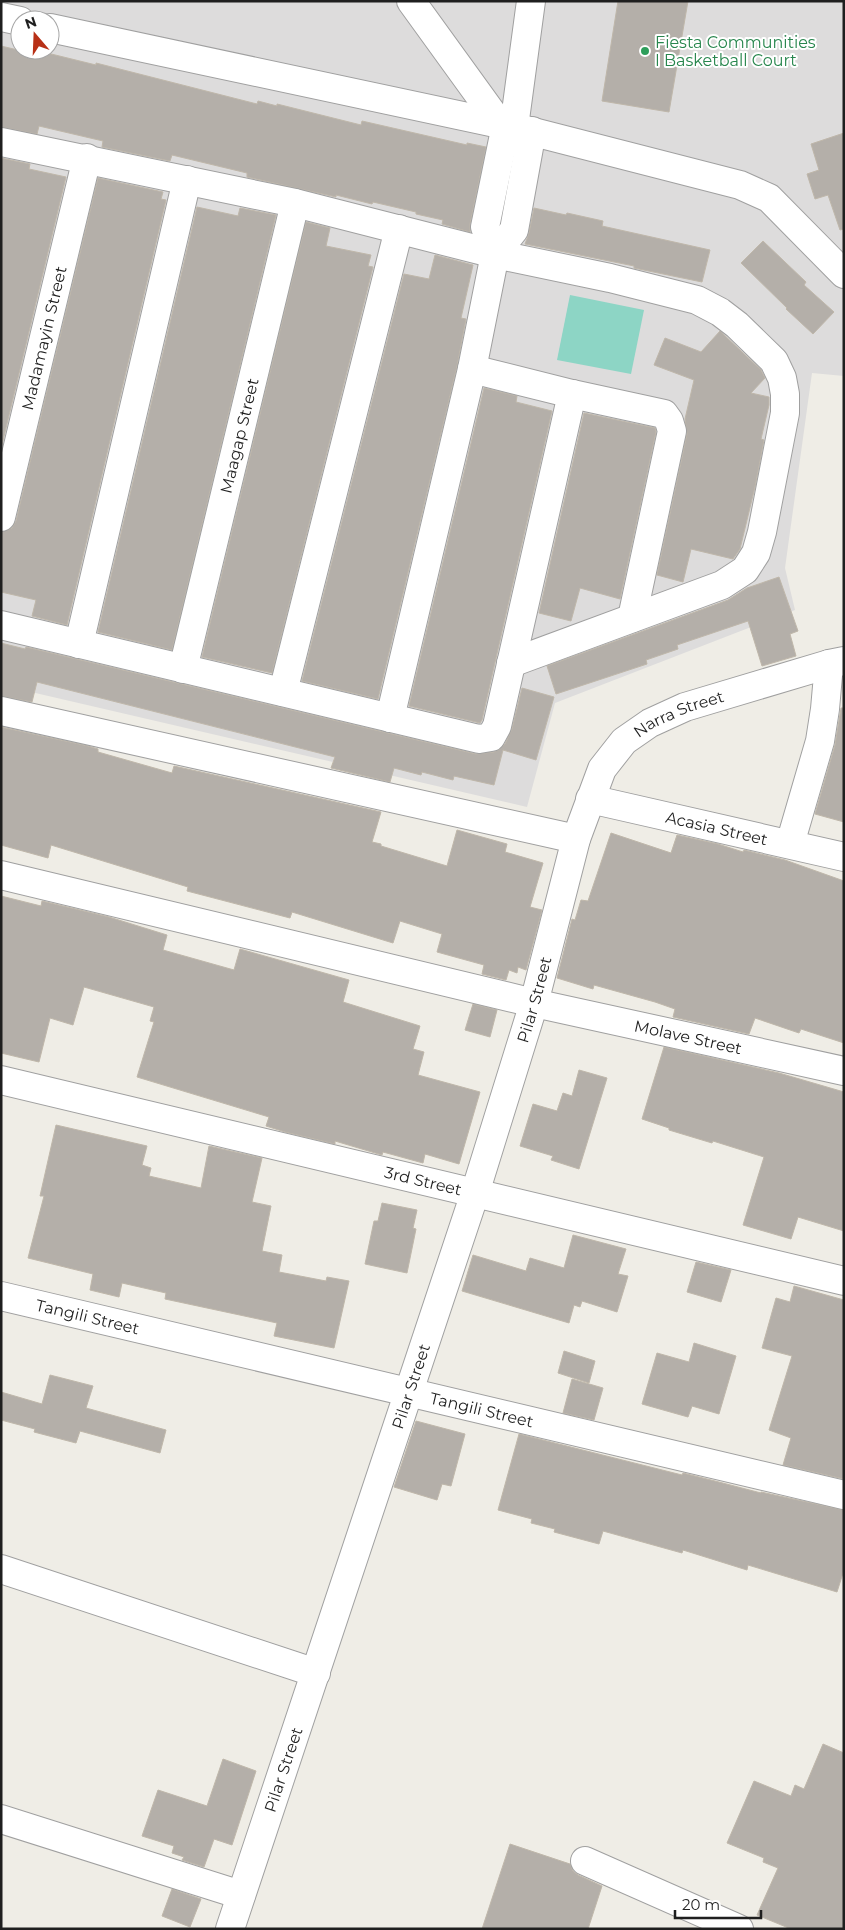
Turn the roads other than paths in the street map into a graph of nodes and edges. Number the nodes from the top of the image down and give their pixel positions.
1 (411, 1) edge
2 (531, 1) edge
3 (60, 30) edge
4 (513, 127) junction
5 (1, 142) edge
6 (87, 158) junction
7 (187, 180) junction
8 (295, 203) junction
9 (399, 229) junction
10 (495, 254) junction
11 (844, 274) edge
12 (472, 368) junction
13 (572, 394) junction
14 (1, 517) edge
15 (632, 618) junction
16 (1, 625) edge
17 (79, 644) junction
18 (512, 662) junction
19 (836, 662) edge
20 (183, 669) junction
21 (283, 692) junction
22 (1, 711) edge
23 (390, 718) junction
24 (590, 799) junction
25 (576, 839) junction
26 (790, 844) junction
27 (844, 857) edge
28 (1, 875) edge
29 (534, 1003) junction
30 (844, 1071) edge
31 (1, 1080) edge
32 (475, 1193) junction
33 (844, 1282) edge
34 (1, 1296) edge
35 (408, 1391) junction
36 (844, 1496) edge
37 (1, 1569) edge
38 (316, 1674) junction
39 (1, 1820) edge
40 (585, 1860) dead end
41 (241, 1895) junction
42 (230, 1929) edge
43 (739, 1929) edge

1 - 4 street
2 - 4 street
3 - 4 street
4 - 10 street
4 - 11 street
5 - 6 street
6 - 7 street
6 - 14 street, Madamayin Street
7 - 8 street
7 - 17 street
8 - 9 street
8 - 20 street, Maagap Street
9 - 10 street
9 - 21 street
10 - 12 street
10 - 15 street
12 - 13 street
12 - 23 street
13 - 15 street
13 - 18 street
15 - 18 street
16 - 17 street
17 - 20 street
18 - 23 street
19 - 24 street, Narra Street
19 - 26 street
20 - 21 street
21 - 23 street
22 - 25 street
24 - 25 street, Narra Street
24 - 26 street, Acasia Street
25 - 29 street, Pilar Street
26 - 27 street, Acasia Street
28 - 29 street, Molave Street
29 - 30 street, Molave Street
29 - 32 street, Pilar Street
31 - 32 street, 3rd Street
32 - 33 street, 3rd Street
32 - 35 street, Pilar Street
34 - 35 street, Tangili Street
35 - 36 street, Tangili Street
35 - 38 street, Pilar Street
37 - 38 street
38 - 41 street, Pilar Street
39 - 41 street
40 - 43 street
41 - 42 street, Pilar Street

